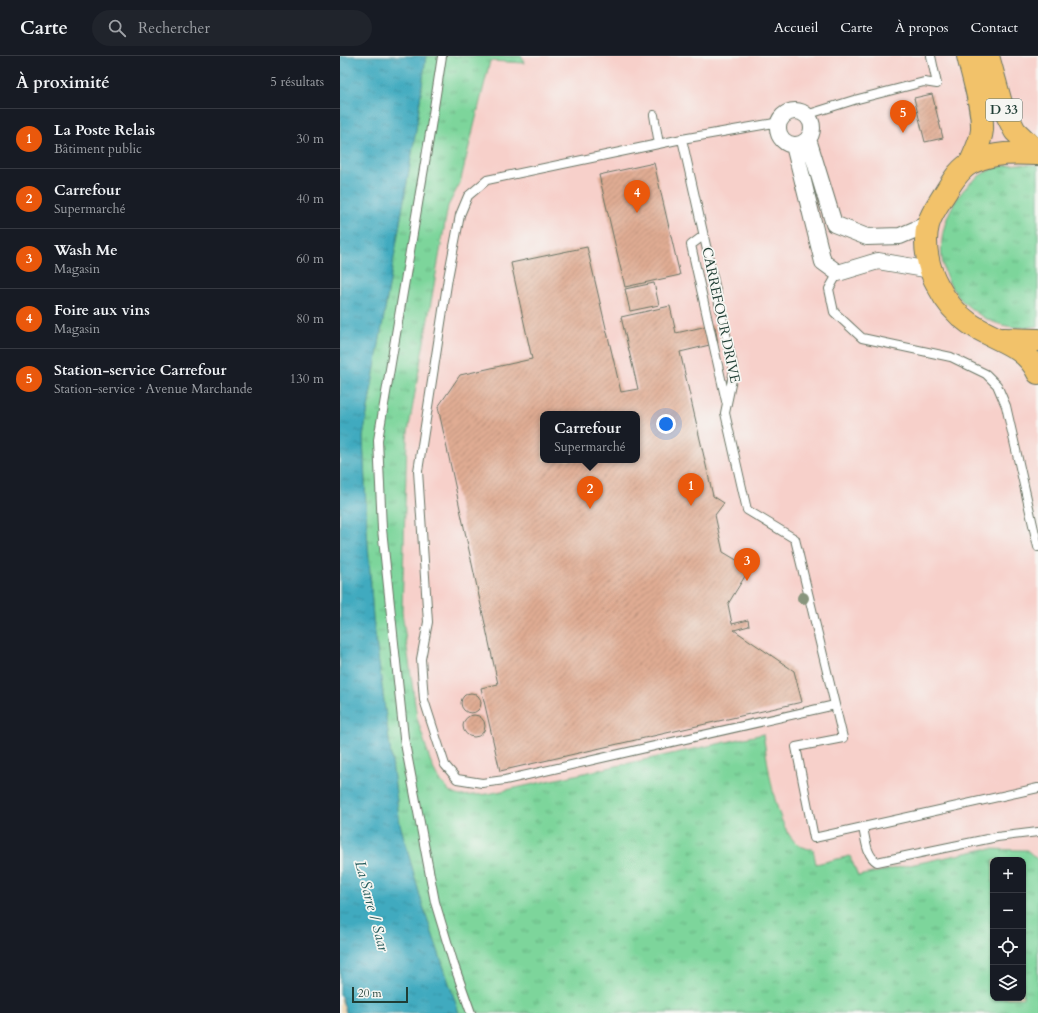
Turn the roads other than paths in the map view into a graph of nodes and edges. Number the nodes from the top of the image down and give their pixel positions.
1 (442, 56) edge
2 (931, 56) edge
3 (968, 56) edge
4 (988, 56) edge
5 (654, 115) dead end
6 (806, 115) junction
7 (780, 122) junction
8 (682, 139) junction
9 (801, 142) junction
10 (660, 144) junction
11 (1038, 154) edge
12 (971, 162) junction
13 (928, 224) junction
14 (703, 236) junction
15 (931, 270) junction
16 (838, 273) junction
17 (1000, 338) junction
18 (1038, 340) edge
19 (1038, 373) edge
20 (727, 404) junction
21 (1038, 547) edge
22 (835, 705) junction
23 (1038, 788) edge
24 (863, 828) junction
25 (1038, 832) edge
26 (471, 1013) edge

1 - 26 lane
2 - 6 lane
3 - 12 main road, D 33
4 - 11 main road, D 33
5 - 10 lane
6 - 7 street
6 - 9 street
7 - 8 lane
7 - 9 street
8 - 10 lane
8 - 14 lane
9 - 13 street
9 - 16 street
10 - 22 lane
11 - 12 main road
12 - 13 main road
13 - 15 main road
14 - 20 lane
14 - 20 lane, CARREFOUR DRIVE
15 - 16 street
15 - 17 main road
16 - 21 lane
17 - 18 main road
17 - 19 main road
20 - 22 lane
22 - 24 lane
23 - 24 lane
24 - 25 lane

